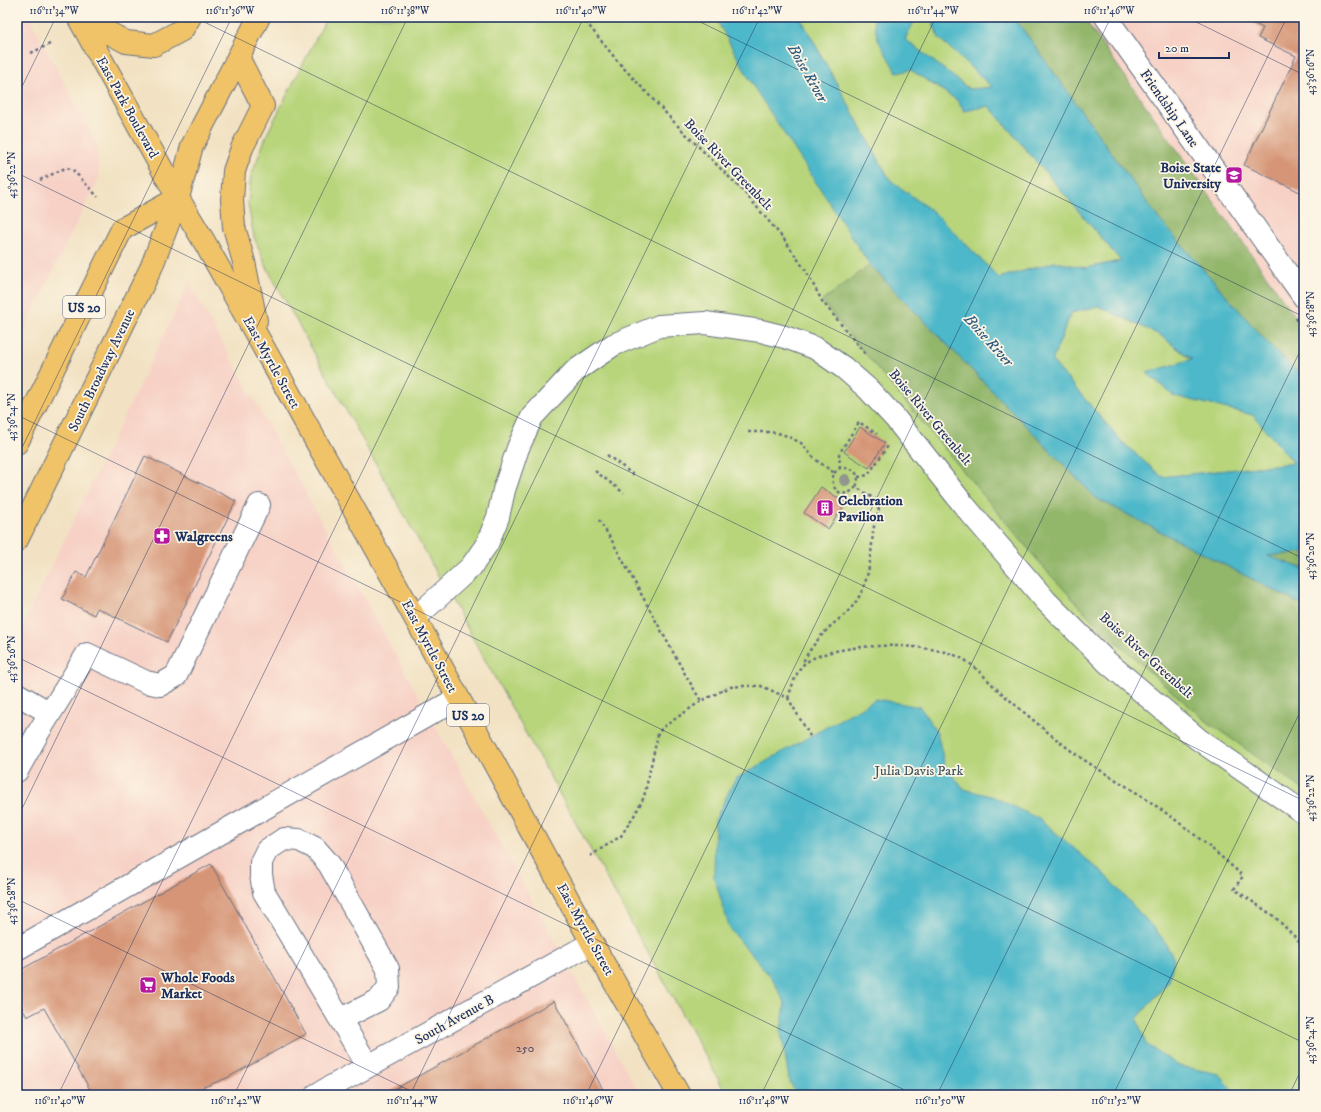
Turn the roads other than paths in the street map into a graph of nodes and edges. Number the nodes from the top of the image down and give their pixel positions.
1 (78, 17) edge
2 (190, 17) edge
3 (259, 17) edge
4 (1106, 17) edge
5 (238, 57) junction
6 (178, 198) junction
7 (1304, 297) edge
8 (261, 342) junction
9 (17, 443) edge
10 (259, 505) dead end
11 (17, 540) edge
12 (415, 618) junction
13 (17, 694) edge
14 (458, 698) junction
15 (50, 713) junction
16 (17, 771) edge
17 (1304, 813) edge
18 (592, 943) junction
19 (17, 949) edge
20 (341, 1019) junction
21 (368, 1066) junction
22 (316, 1095) edge
23 (678, 1095) edge

1 - 2 main road
1 - 6 main road, East Park Boulevard
3 - 5 main road, South Broadway Avenue
4 - 7 street, Friendship Lane
5 - 6 main road, South Broadway Avenue
5 - 8 main road
6 - 8 main road, East Myrtle Street / US 20
6 - 9 main road, US 20
6 - 11 main road, South Broadway Avenue
8 - 12 main road, East Myrtle Street / US 20
10 - 15 street
12 - 14 main road, East Myrtle Street / US 20
12 - 17 street
13 - 15 street
14 - 18 main road, East Myrtle Street / US 20
14 - 19 street
15 - 16 street
18 - 21 street, South Avenue B
18 - 23 main road, East Myrtle Street / US 20
20 - 20 street
20 - 21 street
21 - 22 street, South Avenue B

